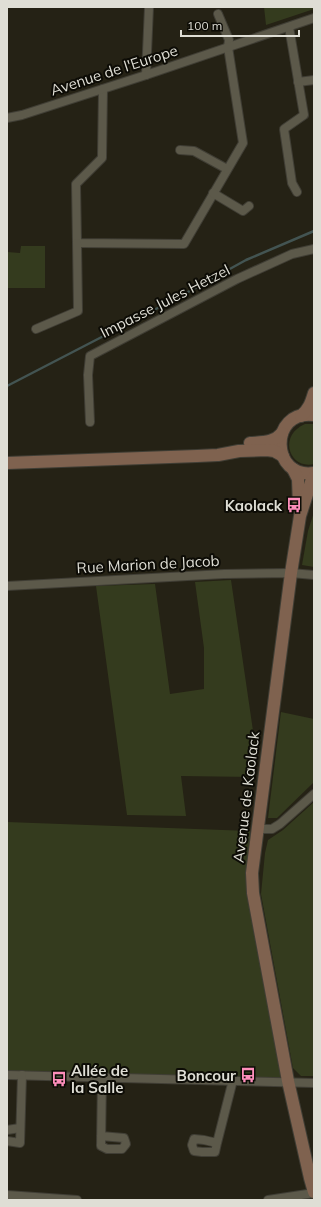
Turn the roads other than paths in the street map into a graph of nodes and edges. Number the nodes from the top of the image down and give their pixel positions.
1 (149, 7) edge
2 (218, 14) dead end
3 (314, 18) edge
4 (289, 27) junction
5 (228, 47) junction
6 (146, 76) junction
7 (314, 80) edge
8 (298, 82) junction
9 (103, 89) junction
10 (7, 118) edge
11 (180, 150) dead end
12 (227, 169) junction
13 (297, 192) dead end
14 (213, 193) junction
15 (249, 206) dead end
16 (77, 243) junction
17 (314, 249) edge
18 (36, 329) dead end
19 (314, 393) edge
20 (314, 415) edge
21 (301, 416) junction
22 (90, 422) dead end
23 (282, 433) junction
24 (197, 456) junction
25 (282, 456) junction
26 (7, 463) edge
27 (293, 468) junction
28 (314, 472) edge
29 (314, 477) edge
30 (300, 516) junction
31 (291, 573) junction
32 (314, 575) edge
33 (7, 586) edge
34 (314, 794) edge
35 (258, 830) junction
36 (7, 1075) edge
37 (22, 1075) junction
38 (102, 1077) junction
39 (233, 1080) junction
40 (288, 1081) junction
41 (314, 1083) edge
42 (20, 1128) junction
43 (7, 1130) edge
44 (101, 1136) dead end
45 (7, 1142) edge
46 (217, 1143) dead end
47 (314, 1192) edge
48 (7, 1194) edge
49 (77, 1200) edge
50 (268, 1200) edge

1 - 6 street
2 - 5 street
3 - 4 street, Avenue de l'Europe
4 - 5 street, Avenue de l'Europe
4 - 8 street
5 - 6 street, Avenue de l'Europe
5 - 12 street
6 - 9 street, Avenue de l'Europe
7 - 8 street
8 - 13 street
9 - 10 street, Avenue de l'Europe
9 - 16 street
11 - 12 street
12 - 14 street
14 - 15 street
14 - 16 street
16 - 18 street
17 - 22 street, Impasse Jules Hetzel
19 - 21 main road
20 - 21 main road
21 - 23 main road
23 - 24 main road
23 - 25 main road
24 - 25 main road
24 - 26 main road
25 - 27 main road
27 - 28 main road
27 - 30 main road, Avenue de Kaolack
29 - 30 main road, Avenue de Kaolack
30 - 31 main road, Avenue de Kaolack
31 - 32 street, Rue Marion de Jacob
31 - 33 street, Rue Marion de Jacob
31 - 35 main road, Avenue de Kaolack
34 - 35 street
35 - 40 main road, Avenue de Kaolack
36 - 37 street
37 - 38 street
37 - 42 street
38 - 39 street
38 - 44 street
39 - 40 street
39 - 46 street
40 - 41 street
40 - 47 main road, Avenue de Kaolack
42 - 43 street
42 - 45 street
47 - 50 street
48 - 49 street

